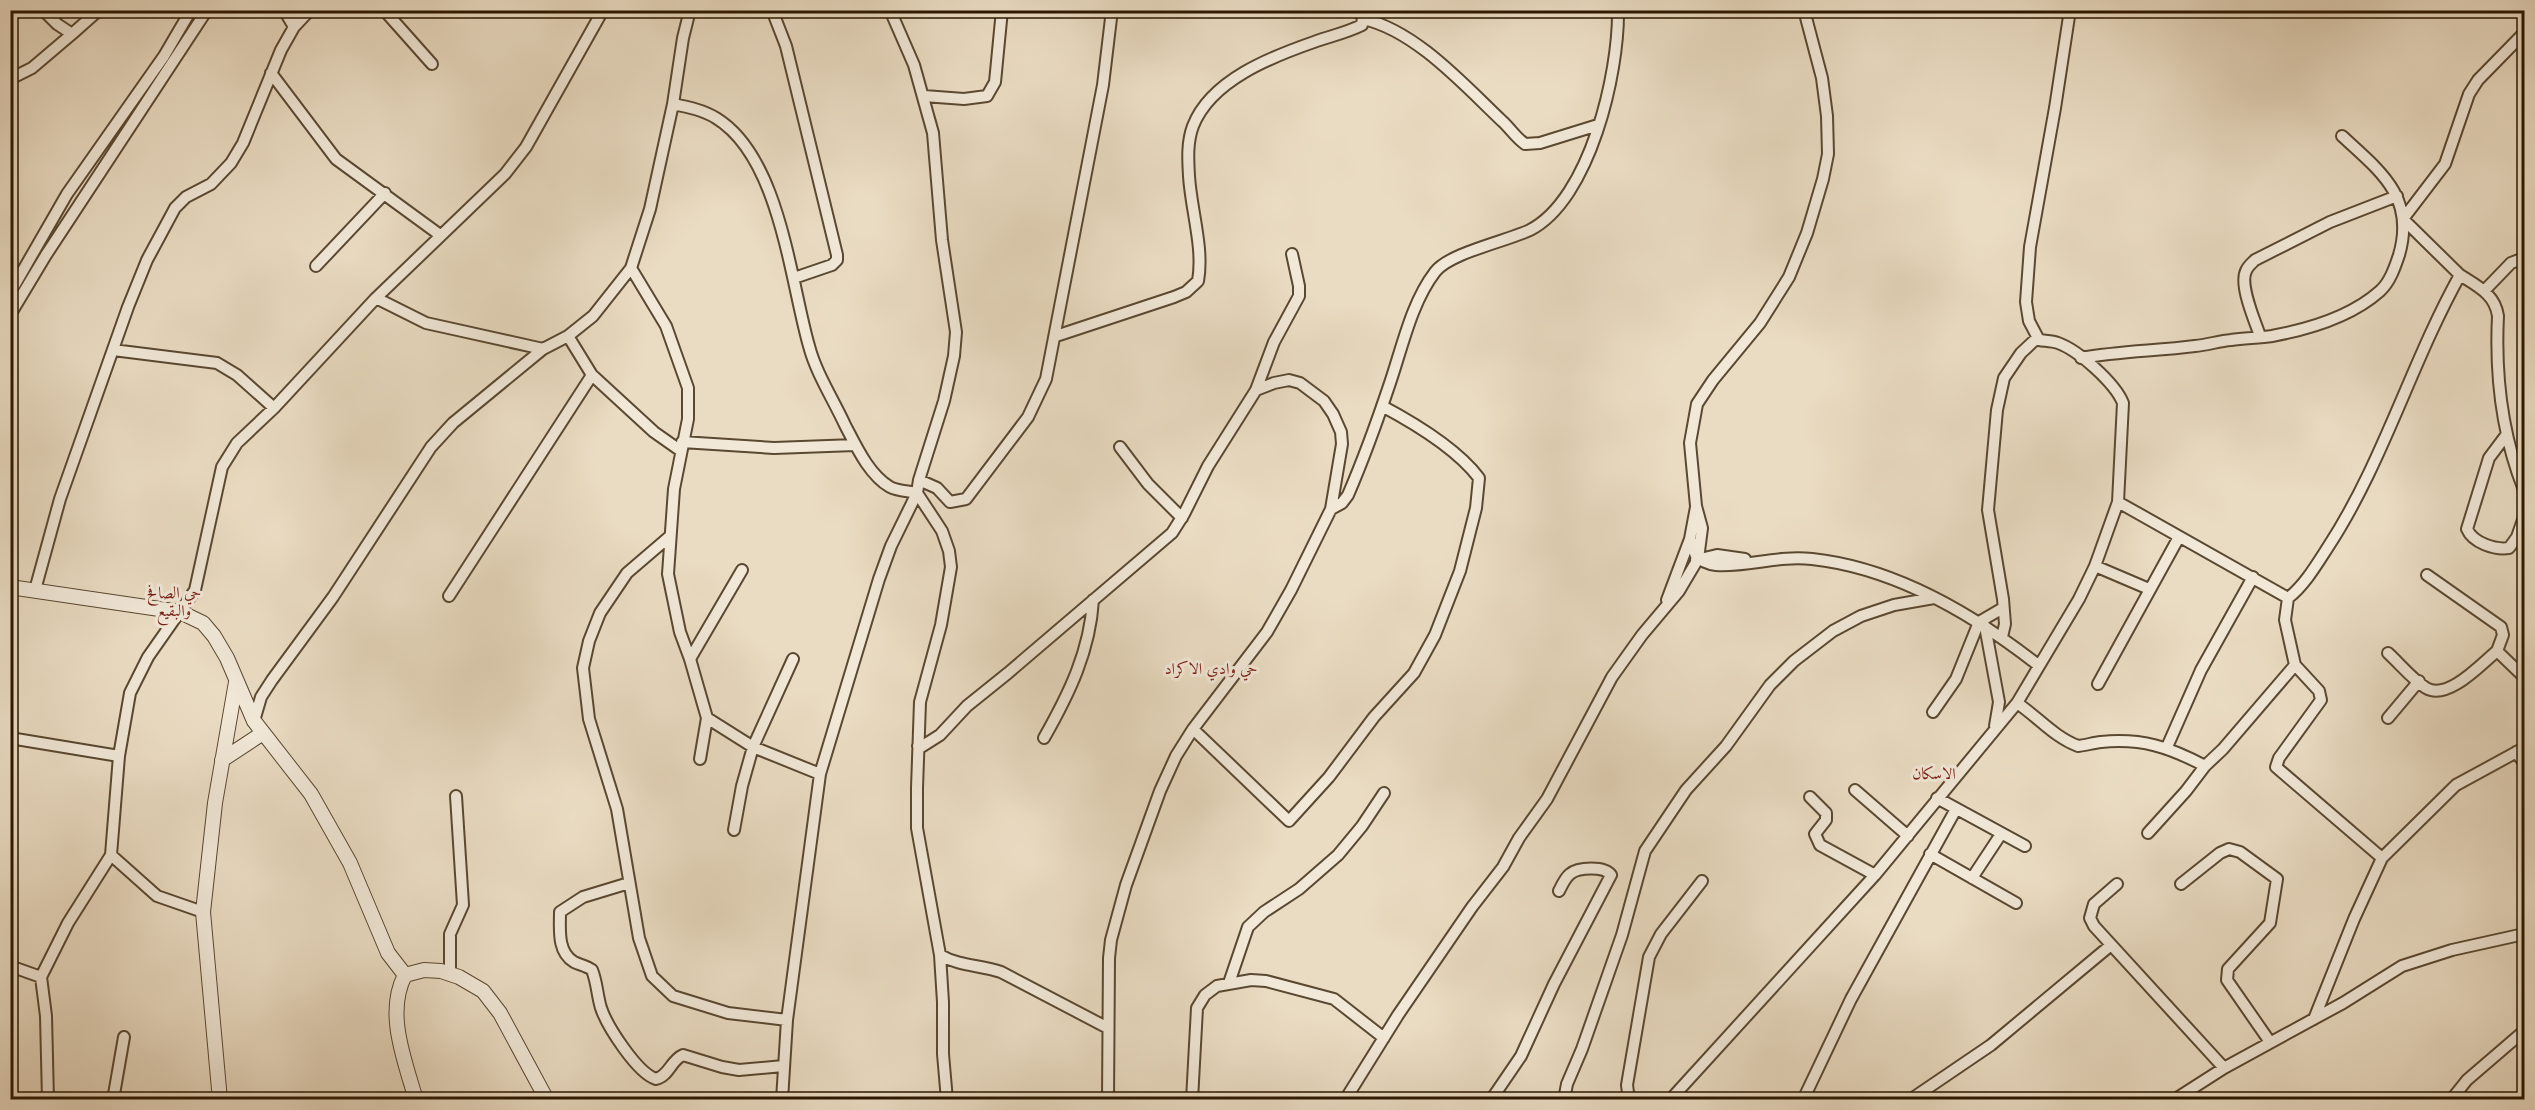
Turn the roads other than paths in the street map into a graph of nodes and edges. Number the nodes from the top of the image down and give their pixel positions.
1 (43, 10) edge
2 (99, 10) edge
3 (191, 10) edge
4 (207, 10) edge
5 (284, 10) edge
6 (310, 10) edge
7 (384, 10) edge
8 (603, 10) edge
9 (690, 10) edge
10 (772, 10) edge
11 (890, 10) edge
12 (1002, 10) edge
13 (1355, 10) edge
14 (1618, 10) edge
15 (1804, 10) edge
16 (2070, 10) edge
17 (1113, 11) edge
18 (1364, 19) junction
19 (294, 27) junction
20 (2524, 33) edge
21 (72, 34) junction
22 (432, 64) dead end
23 (272, 73) junction
24 (10, 79) edge
25 (924, 96) junction
26 (673, 104) junction
27 (1598, 125) junction
28 (2342, 136) dead end
29 (385, 193) junction
30 (2397, 196) junction
31 (2403, 219) junction
32 (440, 235) junction
33 (1292, 254) dead end
34 (2524, 258) edge
35 (316, 266) dead end
36 (631, 268) junction
37 (2460, 275) junction
38 (794, 278) junction
39 (2484, 291) junction
40 (10, 293) edge
41 (376, 298) junction
42 (10, 315) edge
43 (568, 336) junction
44 (1056, 336) junction
45 (2260, 336) junction
46 (2037, 338) junction
47 (543, 349) junction
48 (113, 350) junction
49 (2081, 358) junction
50 (592, 375) junction
51 (1256, 390) junction
52 (1382, 406) junction
53 (274, 408) junction
54 (2507, 434) junction
55 (855, 445) junction
56 (682, 447) junction
57 (1120, 447) dead end
58 (919, 480) junction
59 (2524, 490) edge
60 (917, 493) junction
61 (2118, 502) junction
62 (1696, 506) junction
63 (1331, 508) junction
64 (2524, 517) edge
65 (1182, 518) junction
66 (669, 537) junction
67 (2179, 537) junction
68 (1690, 539) junction
69 (1698, 559) junction
70 (2095, 566) junction
71 (742, 570) dead end
72 (1680, 570) junction
73 (2427, 575) dead end
74 (2253, 578) junction
75 (10, 587) edge
76 (2149, 589) junction
77 (35, 590) junction
78 (449, 596) dead end
79 (1934, 598) junction
80 (2288, 598) junction
81 (1093, 600) junction
82 (2003, 608) junction
83 (1661, 611) junction
84 (180, 612) junction
85 (1982, 624) junction
86 (2002, 637) junction
87 (2497, 651) junction
88 (2388, 653) dead end
89 (690, 659) junction
90 (793, 659) dead end
91 (2038, 665) junction
92 (2295, 665) junction
93 (2524, 677) edge
94 (2419, 681) junction
95 (236, 682) junction
96 (2098, 684) dead end
97 (2017, 703) junction
98 (1934, 712) dead end
99 (707, 718) junction
100 (2388, 718) dead end
101 (254, 721) junction
102 (1995, 728) junction
103 (1193, 729) junction
104 (263, 733) junction
105 (10, 738) edge
106 (1044, 738) dead end
107 (918, 746) junction
108 (753, 747) junction
109 (2167, 747) junction
110 (2520, 750) edge
111 (119, 756) junction
112 (700, 759) dead end
113 (222, 760) junction
114 (2524, 763) edge
115 (2205, 766) junction
116 (820, 774) junction
117 (1855, 790) dead end
118 (1384, 793) dead end
119 (456, 796) dead end
120 (1810, 797) dead end
121 (1937, 798) junction
122 (1956, 809) junction
123 (734, 830) dead end
124 (2148, 833) dead end
125 (2001, 834) junction
126 (1908, 836) junction
127 (2025, 846) dead end
128 (1930, 854) junction
129 (111, 855) junction
130 (2382, 858) junction
131 (1875, 875) junction
132 (1972, 878) junction
133 (1702, 881) dead end
134 (629, 883) junction
135 (2117, 884) dead end
136 (2181, 884) dead end
137 (1559, 891) dead end
138 (2016, 903) dead end
139 (203, 912) junction
140 (2524, 934) edge
141 (2111, 945) junction
142 (939, 955) junction
143 (10, 966) edge
144 (450, 974) junction
145 (405, 975) junction
146 (41, 977) junction
147 (1229, 983) junction
148 (2314, 1019) junction
149 (787, 1020) junction
150 (1108, 1028) junction
151 (2524, 1031) edge
152 (124, 1037) dead end
153 (1384, 1038) junction
154 (2270, 1042) junction
155 (783, 1066) junction
156 (2224, 1068) junction
157 (48, 1100) edge
158 (113, 1100) edge
159 (220, 1100) edge
160 (416, 1100) edge
161 (547, 1100) edge
162 (782, 1100) edge
163 (947, 1100) edge
164 (1108, 1100) edge
165 (1192, 1100) edge
166 (1345, 1100) edge
167 (1491, 1100) edge
168 (1564, 1100) edge
169 (1629, 1100) edge
170 (1670, 1100) edge
171 (1803, 1100) edge
172 (1910, 1100) edge
173 (2174, 1100) edge
174 (2451, 1100) edge

1 - 21 street
2 - 21 street
3 - 40 street
4 - 42 street
5 - 19 street
6 - 19 street
7 - 22 street
8 - 32 street
9 - 26 street
10 - 38 street
11 - 25 street
12 - 25 street
13 - 18 street
14 - 27 street
15 - 62 street
16 - 46 street
17 - 44 street
18 - 27 street
18 - 44 street
19 - 23 street
20 - 31 street
21 - 24 street
23 - 29 street
23 - 48 street
25 - 58 street
26 - 36 street
26 - 38 street
27 - 52 street
28 - 30 street
29 - 32 street
29 - 35 street
30 - 31 street
30 - 45 street
31 - 37 street
31 - 45 street
32 - 41 street
33 - 51 street
34 - 39 street
36 - 43 street
36 - 56 street
37 - 39 street
37 - 80 street
38 - 55 street
39 - 54 street
41 - 47 street
41 - 53 street
43 - 47 street
43 - 50 street
44 - 58 street
45 - 49 street
46 - 49 street
46 - 82 street
47 - 101 street
48 - 53 street
48 - 77 street
49 - 61 street
50 - 56 street
50 - 78 street
51 - 63 street
51 - 65 street
52 - 63 street
52 - 103 street
53 - 84 street
54 - 59 street
54 - 64 street
55 - 56 street
55 - 60 street
56 - 66 street
57 - 65 street
58 - 60 street
60 - 107 street
60 - 116 street
61 - 67 street
61 - 70 street
62 - 68 street
62 - 69 street
63 - 103 street
65 - 81 street
66 - 89 street
66 - 134 street
67 - 74 street
67 - 76 street
68 - 69 street
68 - 72 street
69 - 72 street
69 - 79 street
69 - 83 street
70 - 76 street
70 - 91 street
71 - 89 street
72 - 83 street
73 - 87 street
74 - 80 street
74 - 109 street
75 - 77 street
76 - 96 street
77 - 84 street
79 - 85 street
79 - 168 street
80 - 92 street
81 - 106 street
81 - 107 street
82 - 85 street
82 - 86 street
83 - 153 street
84 - 95 street
84 - 111 street
85 - 86 street
85 - 98 street
85 - 102 street
86 - 91 street
87 - 93 street
87 - 94 street
88 - 94 street
89 - 99 street
90 - 108 street
91 - 97 street
92 - 115 street
92 - 130 street
94 - 100 street
95 - 101 street
95 - 113 street
97 - 102 street
97 - 109 street
99 - 108 street
99 - 112 street
101 - 104 street
102 - 121 street
103 - 150 street
104 - 113 street
104 - 145 street
105 - 111 street
107 - 142 street
108 - 116 street
108 - 123 street
109 - 115 street
110 - 114 street
110 - 130 street
111 - 129 street
113 - 139 street
115 - 124 street
116 - 149 street
117 - 126 street
118 - 147 street
119 - 144 street
120 - 131 street
121 - 122 street
121 - 126 street
122 - 125 street
122 - 128 street
125 - 127 street
125 - 132 street
126 - 131 street
128 - 132 street
128 - 171 street
129 - 139 street
129 - 146 street
130 - 148 street
131 - 170 street
132 - 138 street
133 - 169 street
134 - 149 street
134 - 155 street
135 - 141 street
136 - 154 street
137 - 167 street
139 - 159 street
140 - 148 street
141 - 156 street
141 - 172 street
142 - 150 street
142 - 163 street
143 - 146 street
144 - 145 street
144 - 161 street
145 - 160 street
146 - 157 street
147 - 153 street
147 - 165 street
148 - 154 street
149 - 155 street
150 - 164 street
151 - 174 street
152 - 158 street
153 - 166 street
154 - 156 street
155 - 162 street
156 - 173 street

